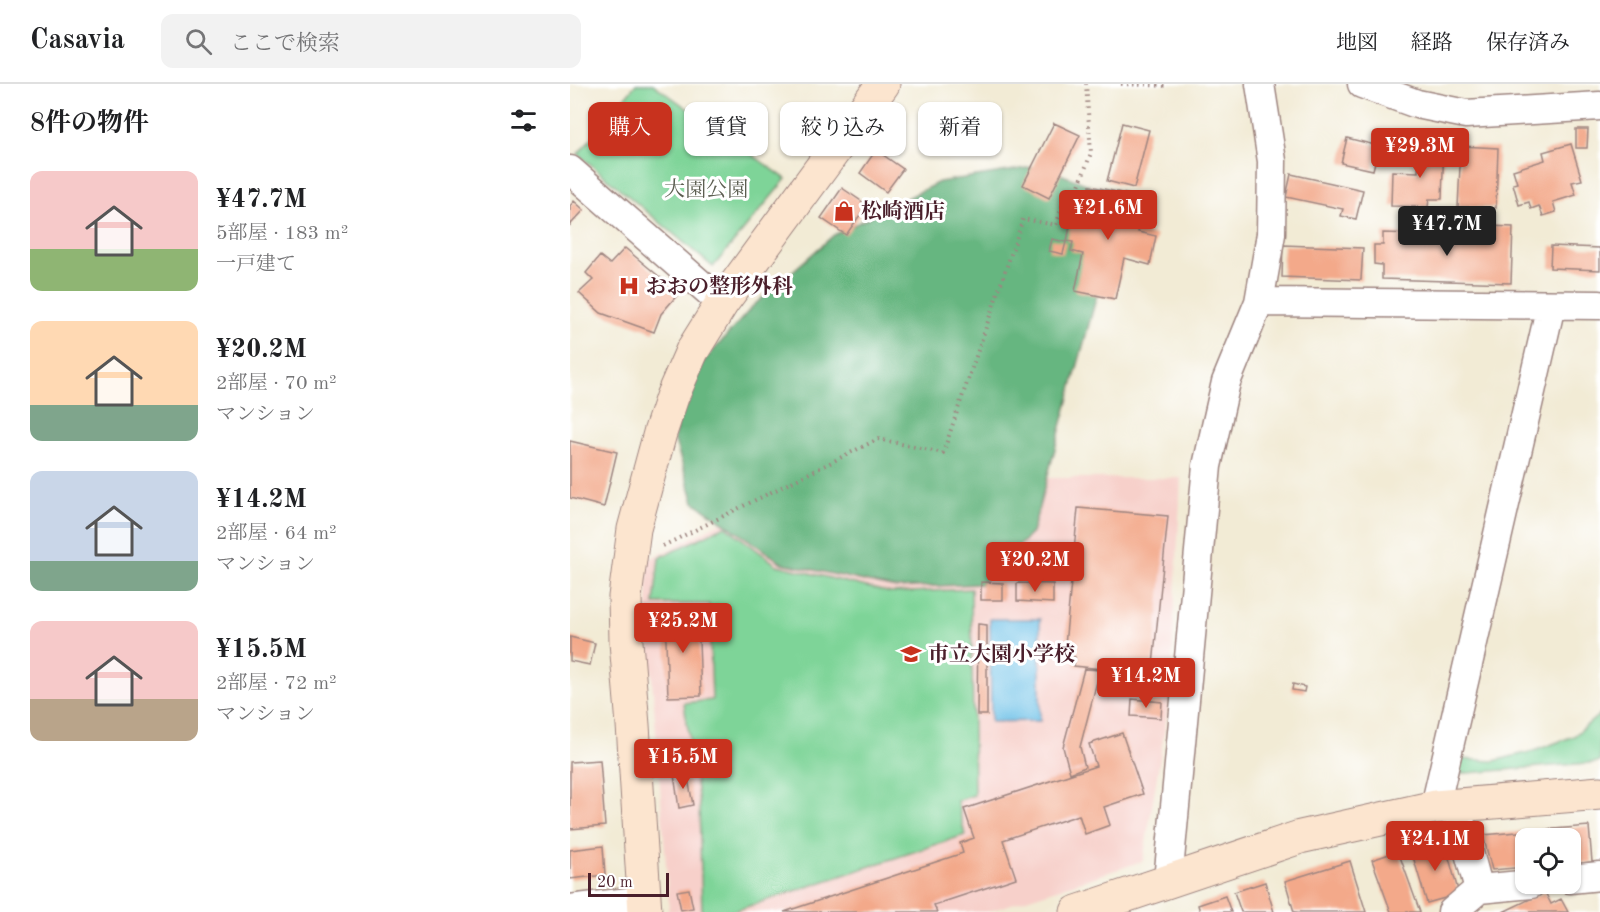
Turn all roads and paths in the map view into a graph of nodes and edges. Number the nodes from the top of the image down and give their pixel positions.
1 (883, 84) edge
2 (1086, 84) edge
3 (1121, 84) edge
4 (1260, 84) edge
5 (1362, 84) edge
6 (1167, 86) dead end
7 (1600, 106) edge
8 (570, 170) edge
9 (1259, 302) junction
10 (722, 303) junction
11 (1551, 305) junction
12 (1600, 305) edge
13 (630, 562) junction
14 (1600, 793) edge
15 (1446, 807) junction
16 (1600, 876) edge
17 (1581, 878) edge
18 (1168, 881) junction
19 (1515, 886) edge
20 (1479, 889) junction
21 (645, 906) edge
22 (570, 909) edge
23 (1077, 912) edge
24 (1452, 912) edge

1 - 10 street
2 - 13 path
3 - 6 path
4 - 9 street
5 - 7 street
8 - 10 street
9 - 11 street
9 - 18 street
10 - 13 street
11 - 12 street
11 - 15 street
13 - 21 street
14 - 15 street
15 - 18 street
15 - 20 street
16 - 17 street
18 - 23 street
19 - 20 street
20 - 24 street
21 - 22 street

